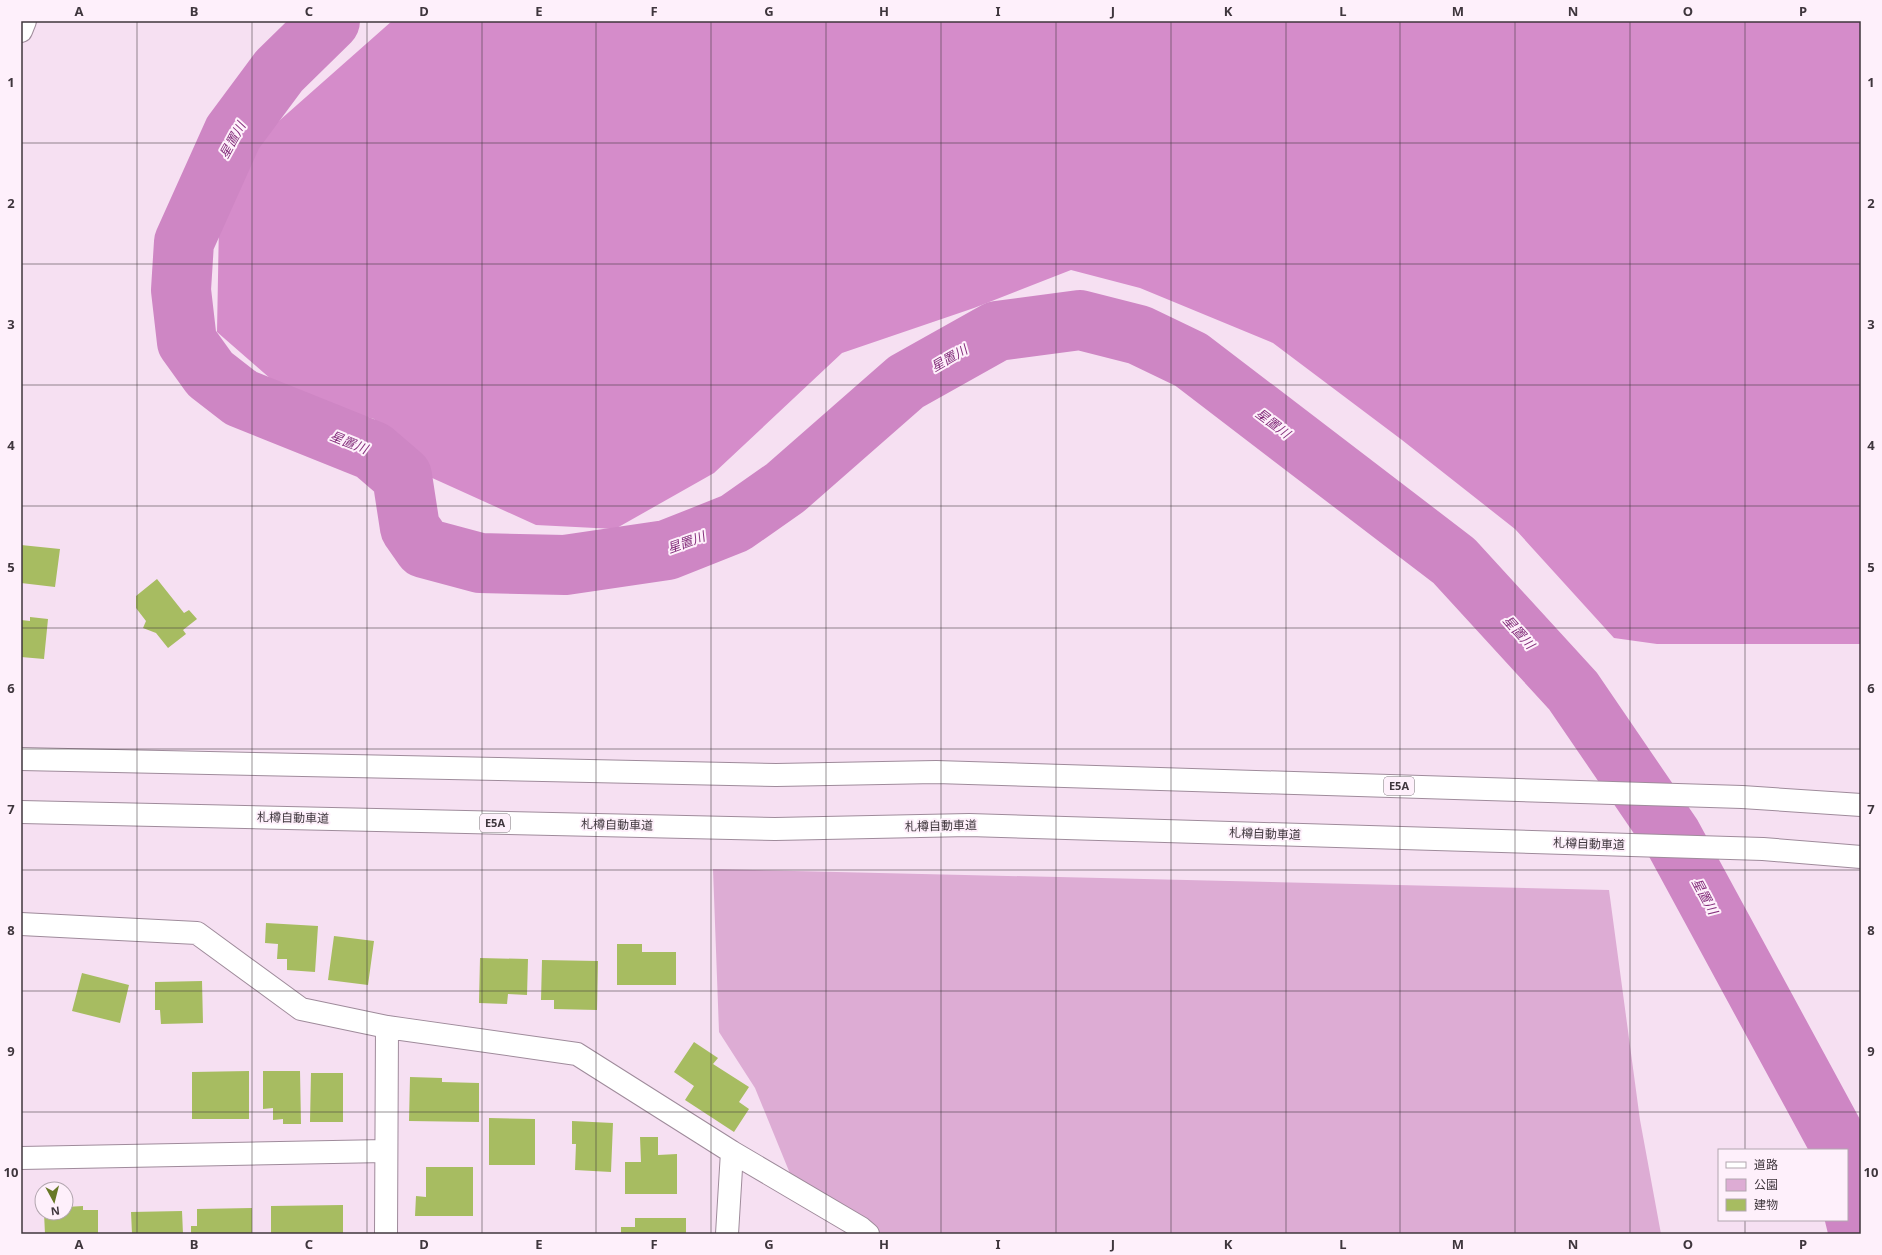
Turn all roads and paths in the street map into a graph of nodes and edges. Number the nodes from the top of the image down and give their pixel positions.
1 (25, 21) edge
2 (21, 31) edge
3 (21, 759) edge
4 (1861, 805) edge
5 (21, 812) edge
6 (1861, 857) edge
7 (21, 924) edge
8 (387, 1027) junction
9 (385, 1151) junction
10 (732, 1152) junction
11 (21, 1158) edge
12 (386, 1234) edge
13 (727, 1234) edge
14 (868, 1234) edge

1 - 2 main road
3 - 4 main road, E5A
5 - 6 main road, 札樽自動車道 / E5A
7 - 8 main road
8 - 9 main road
8 - 10 main road
9 - 11 main road
9 - 12 main road
10 - 13 main road
10 - 14 main road

